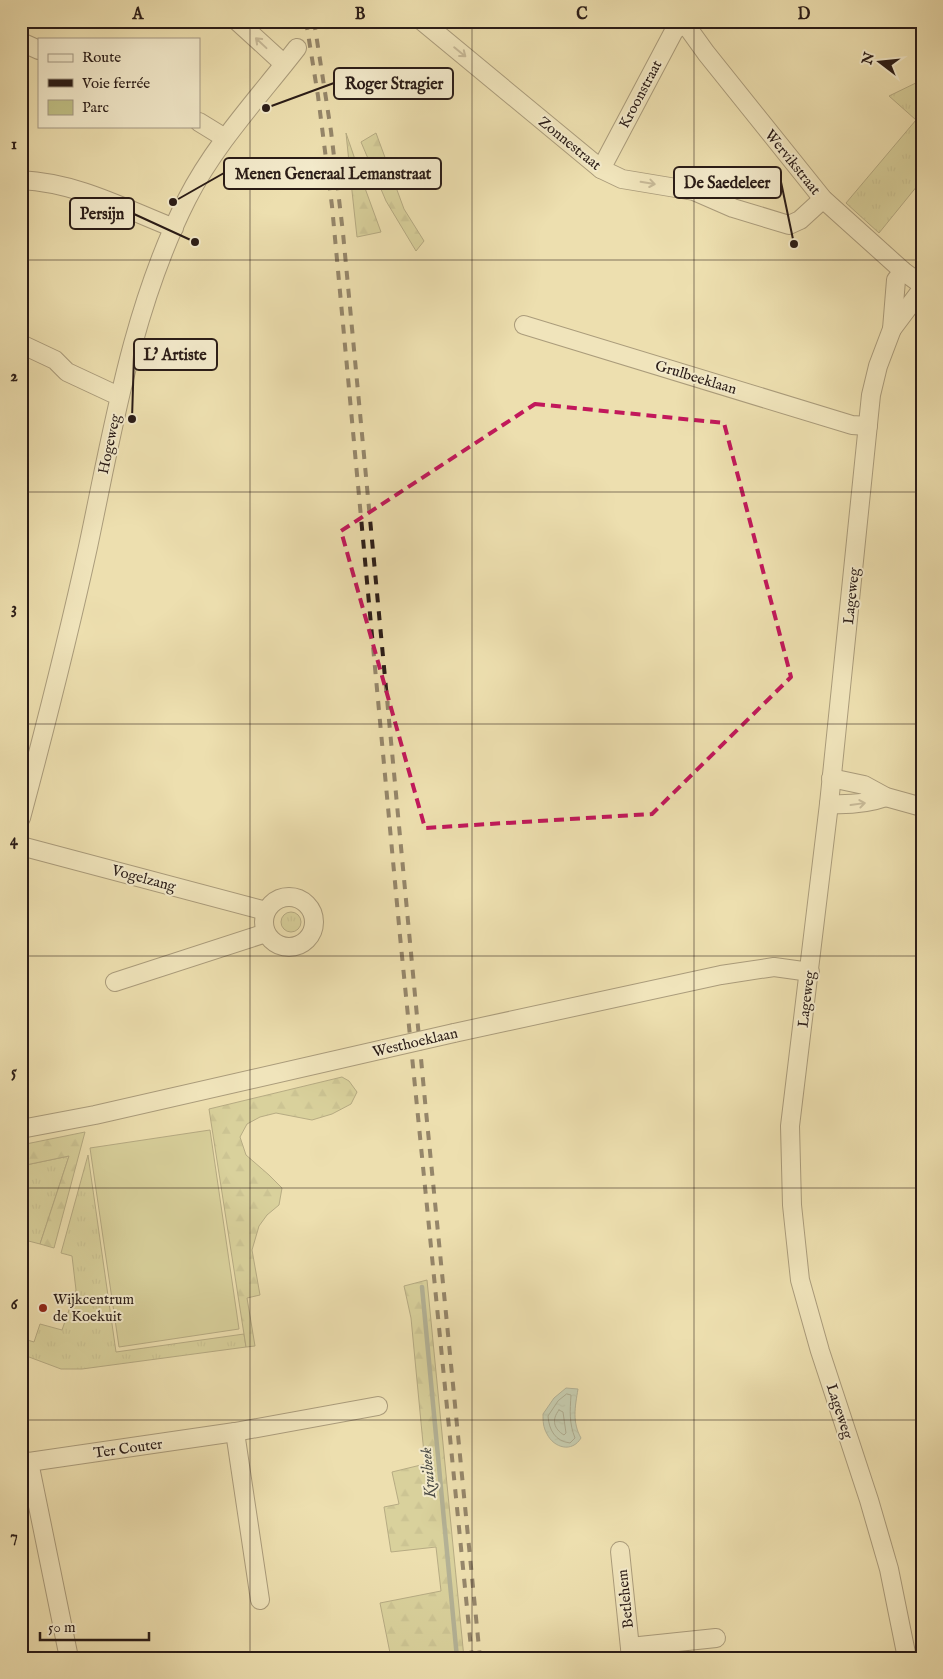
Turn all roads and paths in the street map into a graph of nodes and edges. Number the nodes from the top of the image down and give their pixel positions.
1 (237, 21) edge
2 (422, 21) edge
3 (684, 22) edge
4 (21, 42) edge
5 (297, 48) dead end
6 (38, 50) edge
7 (284, 64) junction
8 (200, 123) edge
9 (225, 138) junction
10 (601, 169) junction
11 (21, 180) edge
12 (824, 199) junction
13 (174, 228) junction
14 (903, 271) junction
15 (922, 285) edge
16 (922, 289) edge
17 (524, 325) dead end
18 (892, 329) junction
19 (21, 344) edge
20 (120, 394) junction
21 (868, 426) junction
22 (831, 778) junction
23 (886, 797) junction
24 (829, 804) junction
25 (922, 807) edge
26 (21, 818) edge
27 (21, 846) edge
28 (266, 911) junction
29 (266, 933) junction
30 (810, 972) junction
31 (115, 982) dead end
32 (21, 1129) edge
33 (378, 1406) dead end
34 (235, 1432) junction
35 (25, 1462) edge
36 (620, 1551) dead end
37 (260, 1600) dead end
38 (716, 1638) dead end
39 (630, 1652) edge
40 (69, 1658) edge
41 (907, 1658) edge

7 -> 1 street
2 -> 10 street, Zonnestraat
3 - 10 street, Kroonstraat
3 - 12 street, Wervikstraat
4 - 6 street
5 - 7 street, Hogeweg
7 - 9 street, Hogeweg
8 - 9 street
9 - 13 street, Hogeweg
10 -> 12 street, Zonnestraat
11 - 13 street
12 - 14 street, Wervikstraat
13 - 20 street, Hogeweg
14 - 15 street, Wervikstraat
14 - 18 street, Lageweg
16 - 18 street, Lageweg
17 - 21 street, Grulbeeklaan
18 - 21 street, Lageweg
19 - 20 street
20 - 26 street, Hogeweg
21 - 22 street, Lageweg
22 - 23 street
22 - 24 street, Lageweg
24 -> 23 street
23 - 25 street
24 - 30 street, Lageweg
27 - 28 street, Vogelzang
28 - 29 street
28 - 29 street
29 - 31 street
30 - 32 street, Westhoeklaan, bridge
30 - 41 street, Lageweg
33 - 34 street, Ter Couter
34 - 35 street, Ter Couter
34 - 37 street
35 - 40 street
36 - 39 street, Betlehem
38 - 39 street, Betlehem

